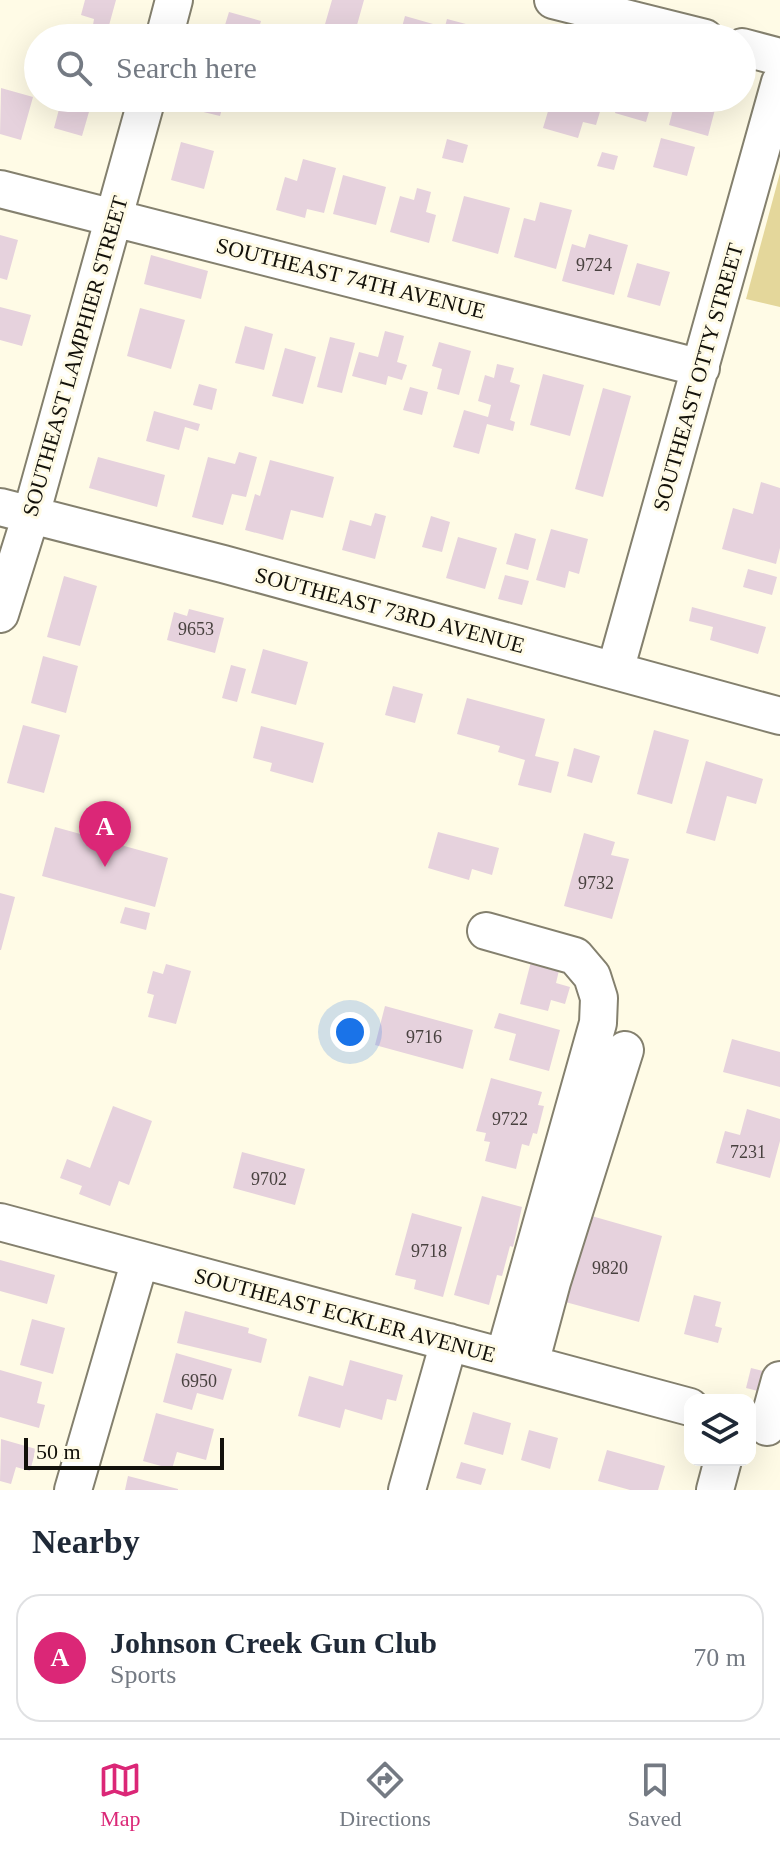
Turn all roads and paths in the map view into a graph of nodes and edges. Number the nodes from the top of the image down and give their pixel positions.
1 (174, 0) edge
2 (553, 0) edge
3 (168, 24) edge
4 (649, 24) edge
5 (756, 51) edge
6 (780, 57) edge
7 (780, 82) edge
8 (143, 112) edge
9 (0, 189) edge
10 (114, 217) junction
11 (701, 368) junction
12 (15, 511) edge
13 (0, 614) edge
14 (615, 671) junction
15 (780, 716) edge
16 (486, 931) dead end
17 (625, 1050) dead end
18 (0, 1222) edge
19 (140, 1260) junction
20 (449, 1342) junction
21 (517, 1361) junction
22 (780, 1380) edge
23 (684, 1405) edge
24 (766, 1427) edge
25 (721, 1466) edge
26 (73, 1490) edge
27 (407, 1490) edge
28 (715, 1490) edge

1 - 3 street
2 - 4 street
5 - 6 street
7 - 11 street, SOUTHEAST OTTY STREET
8 - 10 street, SOUTHEAST LAMPHIER STREET
9 - 10 street, SOUTHEAST 74TH AVENUE
10 - 11 street, SOUTHEAST 74TH AVENUE
10 - 12 street, SOUTHEAST LAMPHIER STREET
11 - 14 street, SOUTHEAST OTTY STREET
12 - 13 street, SOUTHEAST LAMPHIER STREET
12 - 14 street, SOUTHEAST 73RD AVENUE
14 - 15 street, SOUTHEAST 73RD AVENUE
16 - 21 street
17 - 21 street
18 - 19 street, SOUTHEAST ECKLER AVENUE
19 - 20 street, SOUTHEAST ECKLER AVENUE
19 - 26 street
20 - 21 street, SOUTHEAST ECKLER AVENUE
20 - 27 street
21 - 23 street, SOUTHEAST ECKLER AVENUE
22 - 24 street
25 - 28 street

